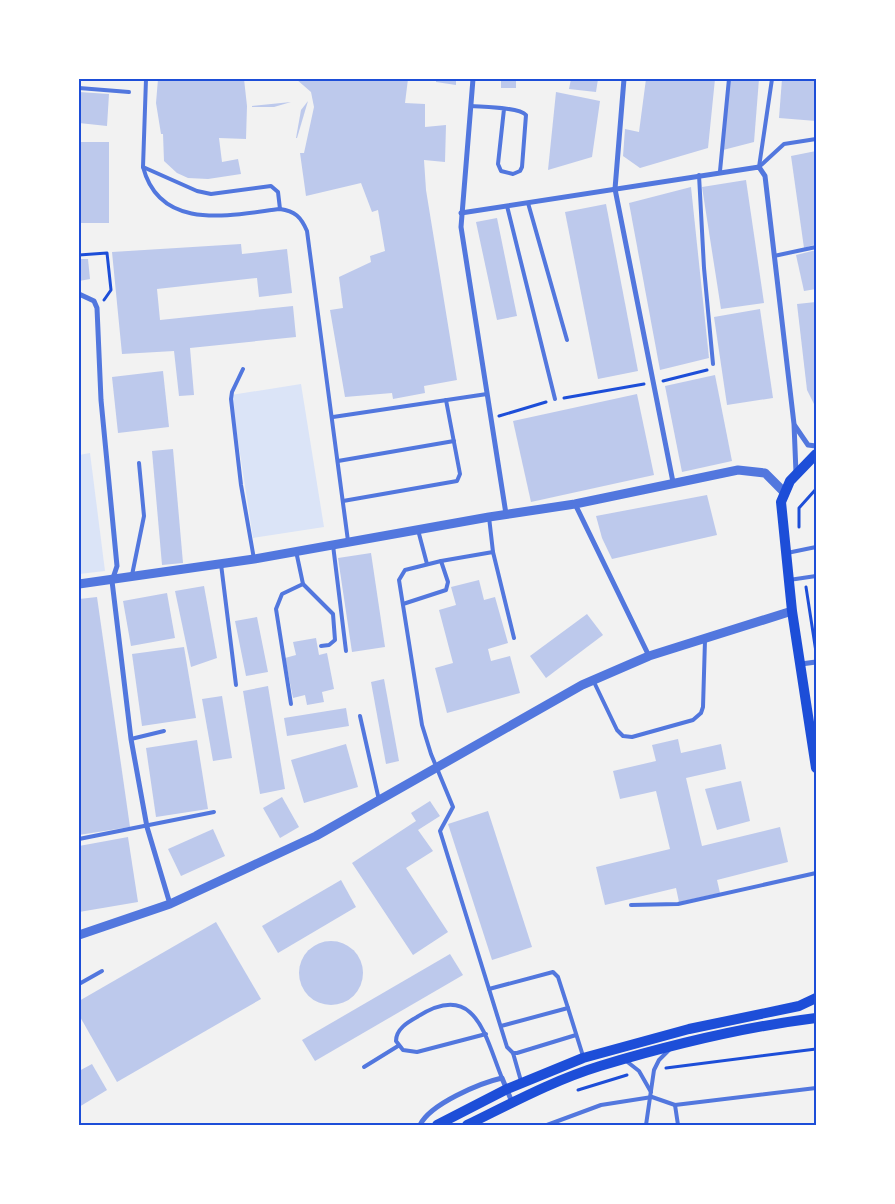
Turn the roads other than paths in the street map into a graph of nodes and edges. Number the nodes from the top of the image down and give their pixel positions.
1 (146, 79) edge
2 (473, 79) edge
3 (624, 79) edge
4 (729, 79) edge
5 (772, 79) edge
6 (79, 88) edge
7 (129, 92) dead end
8 (471, 106) junction
9 (504, 109) junction
10 (816, 139) edge
11 (142, 167) junction
12 (759, 167) junction
13 (720, 171) junction
14 (699, 175) junction
15 (615, 188) junction
16 (528, 202) junction
17 (507, 206) junction
18 (280, 209) junction
19 (461, 213) junction
20 (816, 247) edge
21 (774, 256) junction
22 (79, 294) edge
23 (567, 340) dead end
24 (713, 364) road end
25 (243, 369) dead end
26 (487, 394) junction
27 (555, 399) road end
28 (446, 400) junction
29 (333, 417) junction
30 (794, 424) junction
31 (454, 441) junction
32 (816, 446) edge
33 (816, 454) edge
34 (338, 461) junction
35 (139, 463) dead end
36 (796, 473) junction
37 (673, 482) junction
38 (783, 491) junction
39 (343, 501) junction
40 (575, 504) junction
41 (506, 514) junction
42 (489, 517) junction
43 (418, 529) junction
44 (348, 542) junction
45 (333, 545) junction
46 (816, 547) edge
47 (296, 551) junction
48 (493, 552) junction
49 (786, 553) junction
50 (254, 559) junction
51 (441, 561) junction
52 (221, 564) junction
53 (427, 564) junction
54 (816, 576) edge
55 (131, 577) junction
56 (112, 580) junction
57 (789, 580) junction
58 (79, 584) edge
59 (303, 584) junction
60 (403, 604) junction
61 (792, 611) junction
62 (514, 638) dead end
63 (705, 640) junction
64 (321, 646) dead end
65 (346, 651) dead end
66 (650, 656) junction
67 (816, 662) edge
68 (801, 664) junction
69 (593, 680) junction
70 (236, 685) dead end
71 (291, 704) dead end
72 (360, 716) dead end
73 (164, 731) dead end
74 (131, 739) junction
75 (815, 756) edge
76 (437, 768) junction
77 (816, 768) edge
78 (380, 800) junction
79 (214, 812) dead end
80 (147, 827) junction
81 (79, 839) edge
82 (816, 873) edge
83 (170, 904) junction
84 (631, 905) dead end
85 (79, 935) edge
86 (102, 971) dead end
87 (79, 984) edge
88 (489, 989) junction
89 (816, 998) edge
90 (568, 1008) junction
91 (816, 1018) edge
92 (501, 1026) junction
93 (486, 1034) junction
94 (576, 1035) junction
95 (398, 1046) junction
96 (672, 1048) junction
97 (513, 1053) junction
98 (583, 1058) junction
99 (625, 1060) junction
100 (364, 1067) dead end
101 (502, 1078) junction
102 (522, 1083) junction
103 (816, 1088) edge
104 (507, 1090) junction
105 (651, 1095) junction
106 (512, 1102) junction
107 (674, 1105) junction
108 (420, 1125) edge
109 (437, 1125) edge
110 (468, 1125) edge
111 (547, 1125) edge
112 (646, 1125) edge
113 (678, 1125) edge

1 - 11 lane
2 - 8 street
3 - 15 street
4 - 13 lane
5 - 12 lane
6 - 7 lane
8 - 9 lane
8 - 19 street
9 - 9 lane
10 - 12 lane
11 - 18 lane
11 - 18 lane
12 - 13 street
12 - 21 street
13 - 14 street
14 - 15 street
14 - 24 lane
15 - 16 street
15 - 37 street
16 - 17 street
16 - 23 lane
17 - 19 street
17 - 27 lane
18 - 29 lane
19 - 26 street
20 - 21 lane
21 - 30 street
22 - 56 street
25 - 50 lane
26 - 28 lane
26 - 41 street
28 - 29 lane
28 - 31 lane
29 - 34 lane
30 - 32 street
30 - 36 street
31 - 34 lane
31 - 39 lane
33 - 36 main road
34 - 39 lane
35 - 55 lane
36 - 38 main road
37 - 38 street
37 - 40 street
38 - 49 main road
39 - 44 lane
40 - 41 street
40 - 66 street
41 - 42 street
42 - 43 street
42 - 48 lane
43 - 44 street
43 - 53 lane
44 - 45 street
45 - 47 street
45 - 65 lane
46 - 49 lane
47 - 50 street
47 - 59 lane
48 - 51 lane
48 - 62 lane
49 - 57 main road
50 - 52 street
51 - 53 lane
51 - 60 lane
52 - 55 street
52 - 70 lane
53 - 60 lane
54 - 57 lane
55 - 56 street
56 - 58 street
56 - 74 street
57 - 61 main road
59 - 64 lane
59 - 71 lane
60 - 76 lane
61 - 63 street
61 - 68 main road
63 - 66 street
63 - 69 lane
66 - 69 street
67 - 68 street
68 - 75 main road
69 - 76 street
72 - 78 lane
73 - 74 lane
74 - 80 street
75 - 77 main road
76 - 78 street
76 - 88 lane
78 - 83 street
79 - 80 lane
80 - 81 lane
80 - 83 street
82 - 84 lane
83 - 85 street
86 - 87 lane
88 - 90 lane
88 - 92 lane
89 - 98 main road
90 - 92 lane
90 - 94 lane
91 - 96 main road
92 - 97 lane
93 - 95 lane
93 - 95 lane
93 - 101 lane
94 - 97 lane
94 - 98 lane
95 - 100 lane
96 - 99 main road
96 - 105 lane
97 - 102 lane
98 - 102 main road
99 - 105 lane
99 - 106 main road
101 - 104 street
101 - 108 street
102 - 104 main road
103 - 107 lane
104 - 106 street
104 - 109 main road
105 - 107 lane
105 - 111 lane
105 - 112 lane
106 - 110 main road
107 - 113 lane

